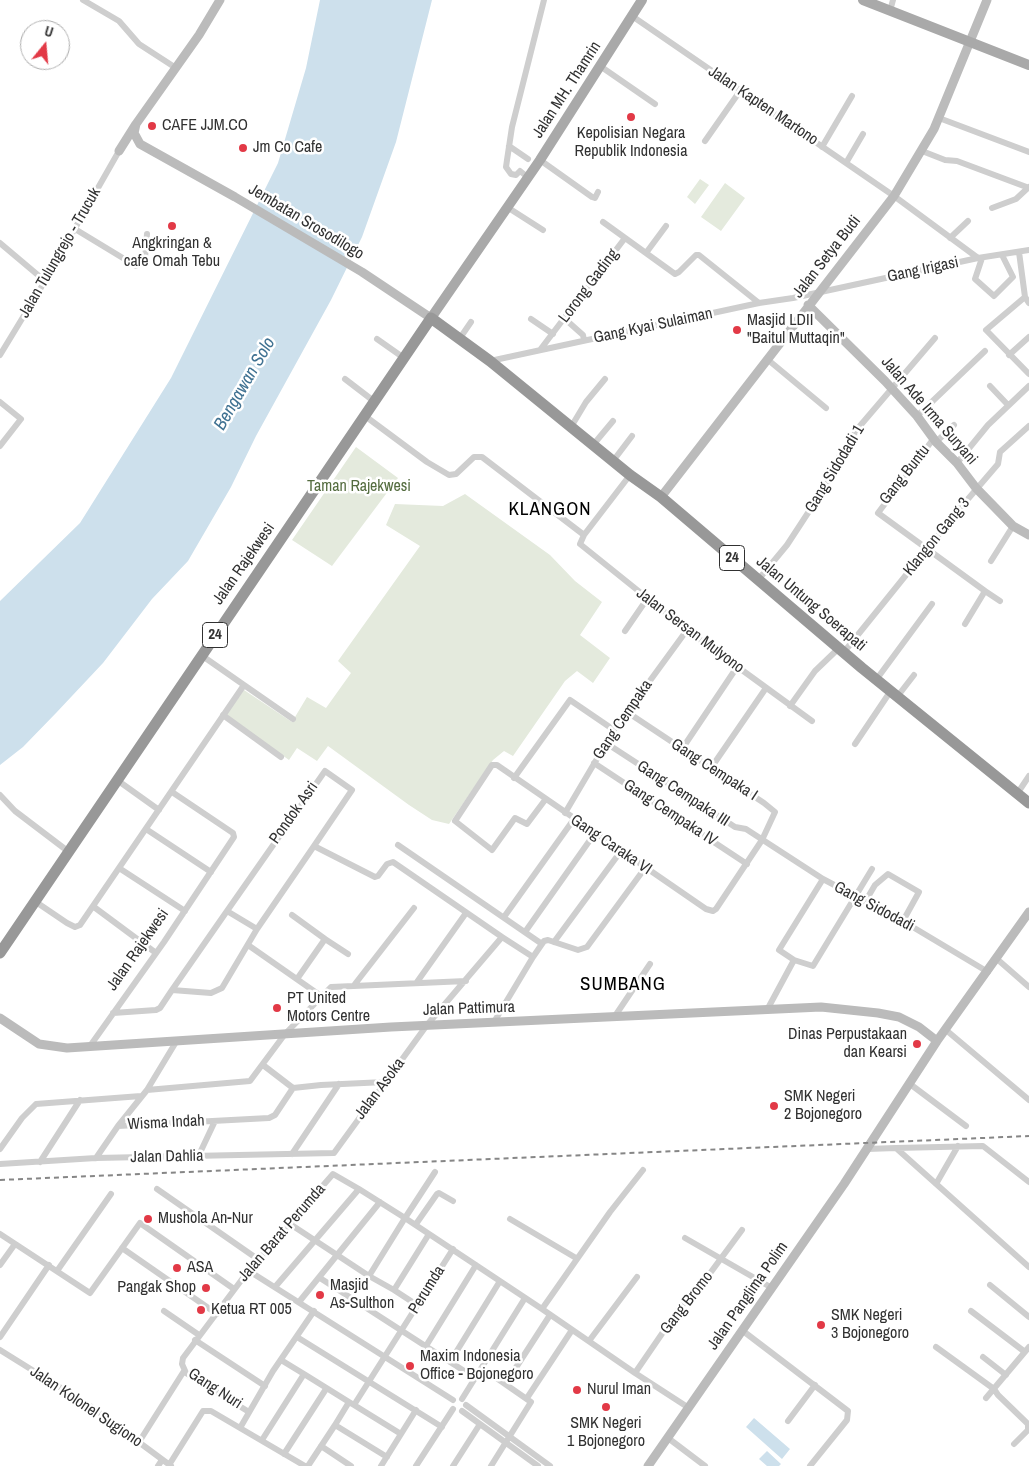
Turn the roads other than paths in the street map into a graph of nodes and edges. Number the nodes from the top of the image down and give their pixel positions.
1 (83, 0) edge
2 (220, 0) edge
3 (544, 0) edge
4 (635, 0) edge
5 (642, 0) edge
6 (863, 0) edge
7 (893, 0) edge
8 (987, 0) edge
9 (890, 11) junction
10 (631, 14) junction
11 (970, 42) junction
12 (1029, 65) edge
13 (600, 66) junction
14 (176, 68) junction
15 (590, 76) junction
16 (740, 91) junction
17 (852, 96) dead end
18 (655, 104) dead end
19 (571, 105) junction
20 (939, 118) junction
21 (136, 124) junction
22 (863, 134) dead end
23 (705, 141) dead end
24 (140, 144) junction
25 (509, 146) junction
26 (822, 147) junction
27 (119, 151) junction
28 (922, 151) junction
29 (1029, 152) edge
30 (528, 159) dead end
31 (540, 160) junction
32 (846, 163) junction
33 (525, 174) junction
34 (1029, 187) edge
35 (598, 192) dead end
36 (516, 194) junction
37 (894, 196) junction
38 (507, 207) junction
39 (992, 208) dead end
40 (968, 221) dead end
41 (604, 222) dead end
42 (666, 226) dead end
43 (75, 229) junction
44 (544, 230) dead end
45 (147, 234) dead end
46 (625, 238) junction
47 (950, 238) junction
48 (0, 243) edge
49 (1029, 250) edge
50 (1019, 252) junction
51 (646, 253) junction
52 (1002, 255) junction
53 (980, 258) junction
54 (45, 281) junction
55 (1026, 283) edge
56 (817, 293) junction
57 (1027, 300) edge
58 (760, 303) junction
59 (808, 305) junction
60 (431, 318) junction
61 (531, 319) dead end
62 (565, 319) junction
63 (471, 322) dead end
64 (553, 334) junction
65 (460, 338) junction
66 (935, 338) dead end
67 (1029, 338) edge
68 (377, 339) dead end
69 (584, 340) junction
70 (540, 350) junction
71 (985, 351) dead end
72 (0, 355) edge
73 (1009, 355) junction
74 (404, 358) junction
75 (767, 359) junction
76 (490, 361) junction
77 (1029, 374) edge
78 (345, 379) dead end
79 (605, 379) dead end
80 (990, 386) dead end
81 (1029, 386) edge
82 (891, 388) junction
83 (0, 402) edge
84 (375, 402) junction
85 (1008, 405) junction
86 (826, 408) dead end
87 (365, 416) junction
88 (917, 416) junction
89 (613, 421) dead end
90 (954, 425) dead end
91 (1029, 426) edge
92 (571, 427) junction
93 (632, 436) dead end
94 (935, 440) junction
95 (593, 445) junction
96 (0, 446) edge
97 (613, 461) junction
98 (957, 463) junction
99 (630, 475) junction
100 (976, 488) junction
101 (660, 497) junction
102 (1013, 526) junction
103 (584, 535) junction
104 (1029, 535) edge
105 (927, 550) junction
106 (991, 561) dead end
107 (758, 580) junction
108 (985, 591) junction
109 (647, 599) junction
110 (1000, 601) dead end
111 (932, 604) dead end
112 (966, 624) dead end
113 (687, 630) junction
114 (625, 631) dead end
115 (842, 650) junction
116 (201, 655) junction
117 (737, 667) junction
118 (914, 675) dead end
119 (876, 680) junction
120 (244, 685) junction
121 (766, 688) junction
122 (894, 694) junction
123 (790, 706) junction
124 (627, 712) junction
125 (223, 715) junction
126 (293, 719) dead end
127 (812, 721) dead end
128 (614, 730) junction
129 (606, 743) junction
130 (855, 744) dead end
131 (682, 749) junction
132 (281, 757) dead end
133 (594, 763) junction
134 (711, 768) junction
135 (1029, 776) edge
136 (514, 778) junction
137 (116, 780) junction
138 (172, 792) junction
139 (1017, 794) junction
140 (0, 796) edge
141 (545, 800) junction
142 (1029, 803) edge
143 (159, 810) junction
144 (565, 813) junction
145 (574, 819) junction
146 (146, 829) junction
147 (595, 833) junction
148 (762, 840) junction
149 (398, 845) dead end
150 (314, 846) junction
151 (621, 851) junction
152 (69, 852) junction
153 (747, 864) junction
154 (119, 868) junction
155 (645, 868) junction
156 (872, 869) dead end
157 (210, 872) junction
158 (823, 879) junction
159 (856, 897) junction
160 (36, 902) junction
161 (865, 902) junction
162 (94, 907) junction
163 (414, 908) dead end
164 (227, 910) junction
165 (185, 911) junction
166 (466, 912) junction
167 (1029, 912) edge
168 (292, 915) dead end
169 (504, 917) junction
170 (903, 921) junction
171 (257, 929) junction
172 (525, 932) junction
173 (502, 937) junction
174 (325, 938) junction
175 (554, 942) junction
176 (542, 944) junction
177 (248, 945) junction
178 (0, 953) edge
179 (156, 953) junction
180 (348, 954) dead end
181 (533, 957) junction
182 (997, 959) junction
183 (794, 960) junction
184 (650, 964) dead end
185 (988, 972) junction
186 (297, 979) junction
187 (466, 981) junction
188 (417, 982) junction
189 (355, 984) junction
190 (1029, 987) edge
191 (172, 990) junction
192 (321, 996) junction
193 (767, 1010) junction
194 (113, 1013) junction
195 (615, 1016) junction
196 (1, 1019) edge
197 (494, 1022) junction
198 (428, 1025) junction
199 (946, 1030) junction
200 (285, 1034) junction
201 (937, 1041) junction
202 (176, 1042) junction
203 (90, 1046) junction
204 (263, 1065) junction
205 (385, 1082) junction
206 (338, 1084) junction
207 (910, 1084) junction
208 (293, 1088) junction
209 (147, 1090) junction
210 (141, 1096) junction
211 (80, 1100) junction
212 (1029, 1100) edge
213 (215, 1121) junction
214 (118, 1126) junction
215 (966, 1126) dead end
216 (869, 1145) junction
217 (958, 1146) junction
218 (896, 1148) junction
219 (0, 1149) edge
220 (334, 1153) joint
221 (292, 1154) junction
222 (198, 1157) junction
223 (96, 1158) junction
224 (40, 1162) junction
225 (0, 1164) edge
226 (643, 1170) dead end
227 (435, 1172) dead end
228 (1029, 1182) edge
229 (936, 1184) junction
230 (157, 1189) dead end
231 (360, 1189) junction
232 (111, 1194) dead end
233 (452, 1201) dead end
234 (380, 1202) junction
235 (405, 1218) junction
236 (510, 1219) dead end
237 (290, 1224) junction
238 (416, 1224) junction
239 (742, 1230) dead end
240 (0, 1234) edge
241 (430, 1234) junction
242 (685, 1238) dead end
243 (314, 1242) junction
244 (15, 1244) junction
245 (122, 1248) junction
246 (453, 1249) junction
247 (338, 1256) junction
248 (576, 1258) junction
249 (723, 1258) junction
250 (259, 1260) junction
251 (0, 1265) edge
252 (49, 1265) junction
253 (476, 1265) junction
254 (1029, 1267) edge
255 (249, 1271) junction
256 (57, 1272) junction
257 (369, 1276) junction
258 (637, 1277) dead end
259 (320, 1278) junction
260 (500, 1282) junction
261 (990, 1285) dead end
262 (275, 1287) junction
263 (772, 1288) junction
264 (234, 1289) junction
265 (394, 1290) junction
266 (525, 1298) junction
267 (299, 1302) junction
268 (417, 1305) junction
269 (542, 1309) junction
270 (971, 1310) dead end
271 (164, 1311) dead end
272 (314, 1311) junction
273 (217, 1314) junction
274 (550, 1315) junction
275 (1029, 1317) edge
276 (401, 1330) junction
277 (572, 1330) junction
278 (743, 1331) junction
279 (0, 1337) edge
280 (297, 1337) junction
281 (197, 1338) junction
282 (589, 1342) junction
283 (426, 1346) junction
284 (936, 1347) dead end
285 (1027, 1349) edge
286 (0, 1351) edge
287 (386, 1356) junction
288 (982, 1356) dead end
289 (281, 1360) junction
290 (450, 1362) junction
291 (482, 1368) junction
292 (184, 1371) junction
293 (636, 1373) junction
294 (304, 1374) junction
295 (1006, 1375) junction
296 (475, 1378) junction
297 (368, 1381) junction
298 (506, 1384) junction
299 (815, 1385) junction
300 (265, 1386) junction
301 (326, 1389) junction
302 (994, 1389) junction
303 (462, 1398) junction
304 (527, 1398) junction
305 (986, 1398) dead end
306 (453, 1400) junction
307 (351, 1404) junction
308 (464, 1408) junction
309 (689, 1408) junction
310 (453, 1409) junction
311 (416, 1410) junction
312 (249, 1412) junction
313 (788, 1421) dead end
314 (480, 1424) junction
315 (335, 1425) junction
316 (442, 1427) junction
317 (240, 1428) junction
318 (401, 1434) junction
319 (668, 1438) junction
320 (508, 1439) junction
321 (262, 1440) junction
322 (139, 1442) junction
323 (1014, 1444) dead end
324 (321, 1446) junction
325 (284, 1454) junction
326 (387, 1456) junction
327 (162, 1460) junction
328 (170, 1465) edge
329 (158, 1466) edge
330 (307, 1466) edge
331 (351, 1466) edge
332 (381, 1466) edge
333 (416, 1466) edge
334 (453, 1466) edge
335 (491, 1466) edge
336 (538, 1466) edge
337 (550, 1466) edge
338 (649, 1466) edge
339 (705, 1466) edge
340 (810, 1466) edge

1 - 14 street
2 - 14 street
3 - 25 street
4 - 10 main road, Jalan MH. Thamrin
5 - 10 main road, Jalan MH. Thamrin
6 - 9 main road
7 - 9 street
8 - 11 street, Jalan Setya Budi
9 - 11 main road
10 - 13 main road, Jalan MH. Thamrin
10 - 15 main road, Jalan MH. Thamrin
10 - 16 street, Jalan Kapten Martono
11 - 12 main road
11 - 20 street, Jalan Setya Budi
13 - 15 main road, Jalan MH. Thamrin
13 - 18 street
14 - 21 street
15 - 19 main road, Jalan MH. Thamrin
16 - 23 street
16 - 26 street, Jalan Kapten Martono
17 - 26 street
19 - 31 main road, Jalan MH. Thamrin
19 - 33 main road, Jalan MH. Thamrin
20 - 28 street, Jalan Setya Budi
20 - 29 street
21 - 24 street
21 - 27 street
22 - 32 street
24 - 27 street
24 - 60 street, Jembatan Srosodilogo
25 - 30 street
25 - 33 street
26 - 32 street, Jalan Kapten Martono
27 - 43 street, Jalan Tulungrejo - Trucuk
28 - 34 street
28 - 37 street, Jalan Setya Budi
31 - 35 street
31 - 36 main road, Jalan MH. Thamrin
32 - 37 street, Jalan Kapten Martono
33 - 36 main road, Jalan MH. Thamrin
34 - 39 street
36 - 38 main road, Jalan MH. Thamrin
37 - 47 street, Jalan Kapten Martono
37 - 56 street, Jalan Setya Budi
38 - 44 street
38 - 60 main road, Jalan MH. Thamrin
40 - 47 street
41 - 46 street
42 - 51 street
43 - 45 street
43 - 54 street, Jalan Tulungrejo - Trucuk
46 - 51 street, Lorong Gading
46 - 62 street, Lorong Gading
47 - 53 street, Jalan Kapten Martono
48 - 54 street
49 - 50 street, Gang Irigasi
50 - 52 street, Gang Irigasi
50 - 55 street
51 - 58 street, Lorong Gading
52 - 53 street, Gang Irigasi
52 - 53 street
53 - 56 street, Gang Irigasi
54 - 72 street, Jalan Tulungrejo - Trucuk
55 - 57 street
56 - 58 street, Gang Kyai Sulaiman
56 - 59 street, Jalan Setya Budi
57 - 73 street
58 - 69 street, Gang Kyai Sulaiman
59 - 75 street, Jalan Setya Budi
59 - 82 street, Jalan Ade Irma Suryani
60 - 65 highway, Jalan Untung Soerapati / 24
60 - 74 highway, Jalan Rajekwesi / 24
61 - 64 street
62 - 64 street, Lorong Gading
62 - 69 street
63 - 65 street
64 - 70 street, Lorong Gading
65 - 76 highway, Jalan Untung Soerapati / 24
66 - 82 street, Gang Sidodadi 1
67 - 73 street
68 - 74 street
69 - 70 street, Gang Kyai Sulaiman
70 - 76 street, Gang Kyai Sulaiman
71 - 88 street
73 - 77 street
74 - 84 highway, Jalan Rajekwesi / 24
75 - 86 street
75 - 101 street, Jalan Setya Budi
76 - 92 highway, Jalan Untung Soerapati / 24
78 - 84 street
79 - 92 street
80 - 85 street
81 - 85 street
82 - 88 street, Jalan Ade Irma Suryani
82 - 107 street, Gang Sidodadi 1
83 - 96 street
84 - 87 highway, Jalan Rajekwesi / 24
85 - 98 street
87 - 103 street
87 - 116 highway, Jalan Rajekwesi / 24
88 - 94 street, Jalan Ade Irma Suryani
89 - 95 street
90 - 94 street, Gang Buntu
91 - 100 street, Klangon Gang 3
92 - 95 highway, Jalan Untung Soerapati / 24
93 - 97 street
94 - 98 street, Jalan Ade Irma Suryani
94 - 105 street, Gang Buntu
95 - 97 highway, Jalan Untung Soerapati / 24
97 - 99 highway, Jalan Untung Soerapati / 24
98 - 100 street, Jalan Ade Irma Suryani
99 - 101 highway, Jalan Untung Soerapati / 24
99 - 103 street
100 - 102 street, Jalan Ade Irma Suryani
100 - 105 street, Klangon Gang 3
101 - 107 highway, Jalan Untung Soerapati / 24
102 - 104 street, Jalan Ade Irma Suryani
102 - 106 street
103 - 109 street, Jalan Sersan Mulyono
105 - 108 street
105 - 115 street, Klangon Gang 3
107 - 115 highway, Jalan Untung Soerapati / 24
108 - 110 street
108 - 112 street
109 - 113 street, Jalan Sersan Mulyono
109 - 114 street
111 - 119 street
113 - 117 street, Jalan Sersan Mulyono
113 - 124 street, Gang Cempaka
115 - 119 highway, Jalan Untung Soerapati / 24
115 - 123 street, Klangon Gang 3
116 - 120 street
116 - 137 highway, Jalan Rajekwesi / 24
117 - 121 street, Jalan Sersan Mulyono
117 - 131 street
118 - 122 street
119 - 122 highway, Jalan Untung Soerapati / 24
120 - 125 street
120 - 126 street
121 - 123 street, Jalan Sersan Mulyono
121 - 134 street
122 - 130 street
122 - 139 highway, Jalan Untung Soerapati / 24
123 - 127 street, Jalan Sersan Mulyono
124 - 128 street, Gang Cempaka
124 - 131 street, Gang Cempaka I
125 - 132 street
125 - 138 street
128 - 129 street, Gang Cempaka
128 - 136 street
129 - 133 street, Gang Cempaka
129 - 148 street, Gang Cempaka III
131 - 134 street, Gang Cempaka I
133 - 144 street, Gang Cempaka
133 - 153 street, Gang Cempaka IV
134 - 148 street, Gang Cempaka I
135 - 139 street
136 - 141 street, Gang Caraka VI
136 - 141 street, Gang Caraka VI
137 - 143 street
137 - 152 highway, Jalan Rajekwesi / 24
138 - 143 street
138 - 157 street, Jalan Rajekwesi
139 - 142 highway, Jalan Untung Soerapati / 24
140 - 152 street
141 - 144 street, Gang Caraka VI
143 - 146 street
144 - 145 street, Gang Caraka VI
145 - 147 street, Gang Caraka VI
145 - 169 street
146 - 154 street
146 - 157 street
147 - 151 street, Gang Caraka VI
147 - 172 street
148 - 153 street, Gang Caraka VI
148 - 158 street, Gang Sidodadi
149 - 169 street
150 - 164 street, Pondok Asri
150 - 166 street
150 - 171 street, Pondok Asri
151 - 155 street, Gang Caraka VI
151 - 175 street
152 - 160 highway, Jalan Rajekwesi / 24
153 - 155 street, Gang Caraka VI
154 - 162 street
154 - 165 street
155 - 175 street
156 - 159 street
157 - 165 street, Jalan Rajekwesi
158 - 159 street, Gang Sidodadi
158 - 183 street
159 - 161 street, Gang Sidodadi
159 - 183 street
160 - 162 street
160 - 178 highway, Jalan Rajekwesi / 24
161 - 170 street, Gang Sidodadi
161 - 170 street
162 - 179 street
163 - 189 street
164 - 171 street
164 - 191 street
165 - 179 street, Jalan Rajekwesi
166 - 173 street
166 - 188 street
167 - 182 street
168 - 174 street
169 - 172 street
170 - 185 street, Gang Sidodadi
171 - 177 street, Pondok Asri
172 - 176 street
173 - 181 street
173 - 187 street, Jalan Asoka
174 - 180 street
174 - 186 street
175 - 176 street
176 - 181 street
177 - 186 street
177 - 191 street, Pondok Asri
179 - 194 street, Jalan Rajekwesi
181 - 197 street
182 - 185 street
182 - 190 street
183 - 193 street
184 - 195 street
185 - 199 street
186 - 192 street
187 - 188 street
187 - 198 street, Jalan Asoka
188 - 189 street
189 - 192 street
191 - 194 street
192 - 200 street
193 - 195 street, Jalan Pattimura
193 - 201 street, Jalan Pattimura
194 - 203 street, Jalan Rajekwesi
195 - 197 street, Jalan Pattimura
196 - 203 street, Jalan Pattimura
197 - 198 street, Jalan Pattimura
198 - 200 street, Jalan Pattimura
198 - 205 street, Jalan Asoka
199 - 201 street
199 - 212 street
200 - 202 street, Jalan Pattimura
200 - 204 street
201 - 207 street, Jalan Panglima Polim
202 - 203 street, Jalan Pattimura
202 - 209 street
204 - 208 street
204 - 209 street
205 - 206 street
205 - 220 street, Jalan Asoka
206 - 208 street
206 - 221 street
207 - 215 street
207 - 216 street, Jalan Panglima Polim
208 - 213 street, Wisma Indah
209 - 210 street, Wisma Indah
210 - 211 street
210 - 214 street, Wisma Indah
211 - 219 street
211 - 224 street
213 - 214 street, Wisma Indah
213 - 222 street, Wisma Indah
214 - 223 street, Wisma Indah
216 - 218 street
216 - 263 street, Jalan Panglima Polim
217 - 218 street
217 - 228 street
217 - 229 street
218 - 229 street
220 - 221 street, Jalan Dahlia
221 - 222 street, Jalan Dahlia
222 - 223 street, Jalan Dahlia
223 - 224 street, Jalan Dahlia
224 - 225 street, Jalan Dahlia
226 - 248 street
227 - 235 street
229 - 254 street
230 - 250 street
231 - 234 street
231 - 237 street, Jalan Barat Perumda
231 - 243 street
232 - 256 street
233 - 238 street
234 - 235 street
234 - 247 street
235 - 238 street
235 - 257 street
236 - 248 street
237 - 243 street
237 - 250 street, Jalan Barat Perumda
238 - 241 street
239 - 249 street, Gang Bromo
240 - 244 street
241 - 246 street
241 - 265 street
242 - 249 street
243 - 247 street
243 - 262 street
244 - 251 street
244 - 252 street
245 - 256 street
245 - 264 street
245 - 273 street
246 - 253 street
246 - 268 street, Perumda
247 - 257 street
247 - 259 street
248 - 269 street
249 - 263 street
249 - 293 street, Gang Bromo
250 - 255 street, Jalan Barat Perumda
252 - 256 street
252 - 279 street
253 - 260 street
253 - 283 street
255 - 262 street
255 - 264 street, Jalan Barat Perumda
257 - 265 street
258 - 282 street
259 - 267 street
259 - 276 street, Perumda
260 - 266 street
260 - 290 street
261 - 275 street
262 - 267 street
263 - 278 street, Jalan Panglima Polim
264 - 273 street, Jalan Barat Perumda
265 - 268 street
266 - 269 street
266 - 291 street
267 - 272 street
268 - 276 street, Perumda
269 - 274 street
270 - 285 street
271 - 281 street
272 - 280 street
272 - 287 street
273 - 281 street, Jalan Barat Perumda
274 - 277 street
274 - 298 street
276 - 283 street, Perumda
276 - 287 street, Perumda
277 - 282 street
277 - 304 street
278 - 299 street
278 - 309 street, Jalan Panglima Polim
280 - 289 street
280 - 297 street
281 - 292 street, Gang Nuri
281 - 300 street
282 - 293 street
283 - 290 street, Perumda
284 - 302 street
285 - 295 street
286 - 322 street, Jalan Kolonel Sugiono
287 - 297 street, Perumda
287 - 306 street
288 - 295 street
289 - 294 street
289 - 300 street
290 - 296 street, Perumda
291 - 296 street
291 - 298 street
292 - 312 street, Gang Nuri
292 - 322 street
293 - 309 street
294 - 301 street
294 - 321 street
295 - 302 street
296 - 303 street
297 - 307 street, Perumda
297 - 311 street
298 - 304 street
299 - 313 street
299 - 340 street
300 - 312 street
301 - 307 street
301 - 325 street
302 - 305 street
302 - 323 street
303 - 306 street
303 - 308 street
304 - 320 street
306 - 310 street
307 - 315 street, Perumda
307 - 318 street
308 - 310 street
308 - 314 street
308 - 320 street
309 - 319 street, Jalan Panglima Polim
310 - 316 street
311 - 316 street
311 - 318 street
312 - 317 street
314 - 320 street
314 - 334 street
315 - 324 street, Perumda
315 - 326 street
316 - 333 street
317 - 321 street
317 - 328 street
318 - 326 street
319 - 338 street, Jalan Panglima Polim
319 - 339 street
320 - 335 street
320 - 336 street
320 - 337 street
321 - 325 street
322 - 327 street, Jalan Kolonel Sugiono
324 - 330 street, Perumda
324 - 331 street
325 - 330 street
326 - 332 street
327 - 328 street, Jalan Kolonel Sugiono
327 - 329 street

